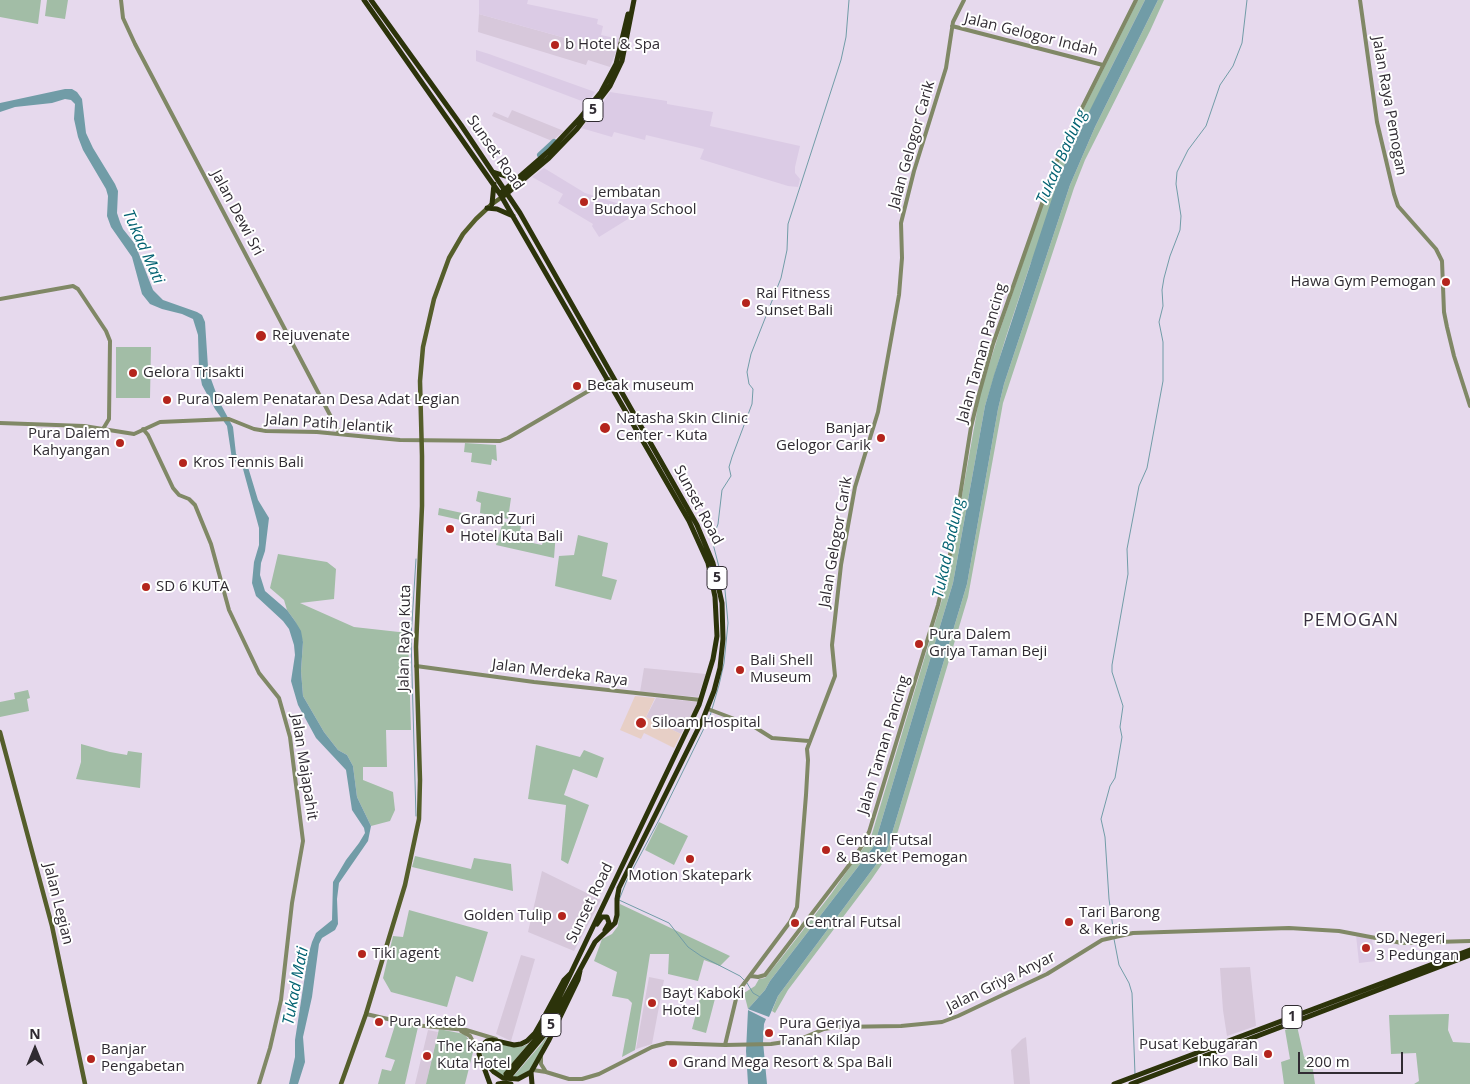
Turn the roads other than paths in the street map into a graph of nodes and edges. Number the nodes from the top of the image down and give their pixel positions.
1 (121, 0) edge
2 (364, 0) edge
3 (371, 0) edge
4 (632, 0) edge
5 (964, 0) edge
6 (1136, 0) edge
7 (1360, 0) edge
8 (952, 26) junction
9 (1103, 65) junction
10 (492, 172) junction
11 (517, 180) junction
12 (494, 184) junction
13 (506, 191) junction
14 (501, 196) junction
15 (491, 204) junction
16 (513, 216) junction
17 (565, 293) junction
18 (560, 296) junction
19 (0, 298) edge
20 (613, 377) junction
21 (607, 380) junction
22 (1470, 406) edge
23 (109, 419) junction
24 (0, 424) edge
25 (103, 429) junction
26 (142, 429) junction
27 (337, 429) junction
28 (114, 431) junction
29 (334, 434) junction
30 (340, 434) junction
31 (422, 440) junction
32 (416, 666) junction
33 (701, 700) junction
34 (708, 709) junction
35 (0, 732) edge
36 (809, 741) junction
37 (654, 798) junction
38 (662, 803) junction
39 (600, 936) junction
40 (588, 937) junction
41 (1470, 941) edge
42 (1470, 950) edge
43 (1470, 955) edge
44 (581, 966) junction
45 (1435, 966) junction
46 (571, 974) junction
47 (751, 976) junction
48 (366, 1014) junction
49 (457, 1030) junction
50 (498, 1040) junction
51 (725, 1045) junction
52 (480, 1056) junction
53 (541, 1056) junction
54 (532, 1071) junction
55 (546, 1072) junction
56 (1117, 1083) edge
57 (85, 1084) edge
58 (259, 1084) edge
59 (341, 1084) edge
60 (490, 1084) edge
61 (498, 1084) edge
62 (511, 1084) edge
63 (532, 1084) edge
64 (1131, 1084) edge

1 - 27 street, Jalan Dewi Sri
2 - 12 highway, Sunset Road
3 - 10 highway, Sunset Road
4 - 11 highway, 5
4 - 13 highway, 5
5 - 8 street, Jalan Gelogor Carik
6 - 9 street, Jalan Taman Pancing
7 - 22 street, Jalan Raya Pemogan
8 - 9 street, Jalan Gelogor Indah
8 - 36 street, Jalan Gelogor Carik
9 - 47 street, Jalan Taman Pancing
10 - 11 highway
10 - 13 highway, Sunset Road
11 - 13 highway, 5
12 - 14 highway, Sunset Road
12 - 15 highway
13 - 14 highway, 5
13 - 17 highway, Sunset Road / 5
14 - 15 main road, Jalan Raya Kuta
14 - 16 highway, Sunset Road / 5
15 - 16 highway
15 - 31 main road, Jalan Raya Kuta
16 - 18 highway, Sunset Road / 5
17 - 18 highway
17 - 20 highway, Sunset Road / 5
18 - 21 highway, Sunset Road / 5
19 - 23 street
20 - 21 street, Jalan Patih Jelantik
20 - 34 highway, Sunset Road / 5
21 - 31 street, Jalan Patih Jelantik
21 - 33 highway, Sunset Road / 5
23 - 25 street
23 - 28 street
24 - 25 street, Jalan Patih Jelantik
25 - 28 street, Jalan Patih Jelantik
26 - 28 street, Jalan Patih Jelantik
26 - 29 street, Jalan Patih Jelantik
26 - 58 street, Jalan Majapahit
27 - 29 street
27 - 30 street, Jalan Dewi Sri
29 - 30 street, Jalan Patih Jelantik
30 - 31 street, Jalan Patih Jelantik
31 - 32 main road, Jalan Raya Kuta
32 - 33 street, Jalan Merdeka Raya
32 - 48 main road, Jalan Raya Kuta
33 - 37 highway, Sunset Road / 5
34 - 36 street
34 - 38 highway, Sunset Road / 5
35 - 57 main road, Jalan Legian
36 - 47 street, Jalan Gelogor Carik
37 - 38 highway
37 - 40 highway, Sunset Road / 5
38 - 39 highway, Sunset Road / 5
39 - 40 highway
39 - 44 highway, Sunset Road / 5
40 - 46 highway, Sunset Road / 5
41 - 51 street, Jalan Griya Anyar
42 - 45 highway, 1
43 - 45 highway, 1
44 - 46 highway, Sunset Road / 5
44 - 53 highway
45 - 56 highway, 1
45 - 64 highway, 1
46 - 50 highway
47 - 51 street, Jalan Gelogor Carik
48 - 49 street
48 - 59 main road, Jalan Raya Kuta
49 - 50 street
49 - 52 street
50 - 52 highway
51 - 55 street, Jalan Griya Anyar
52 - 54 highway
52 - 60 highway
53 - 54 highway
53 - 55 street
54 - 55 street, Jalan Griya Anyar
54 - 63 highway
61 - 62 highway

